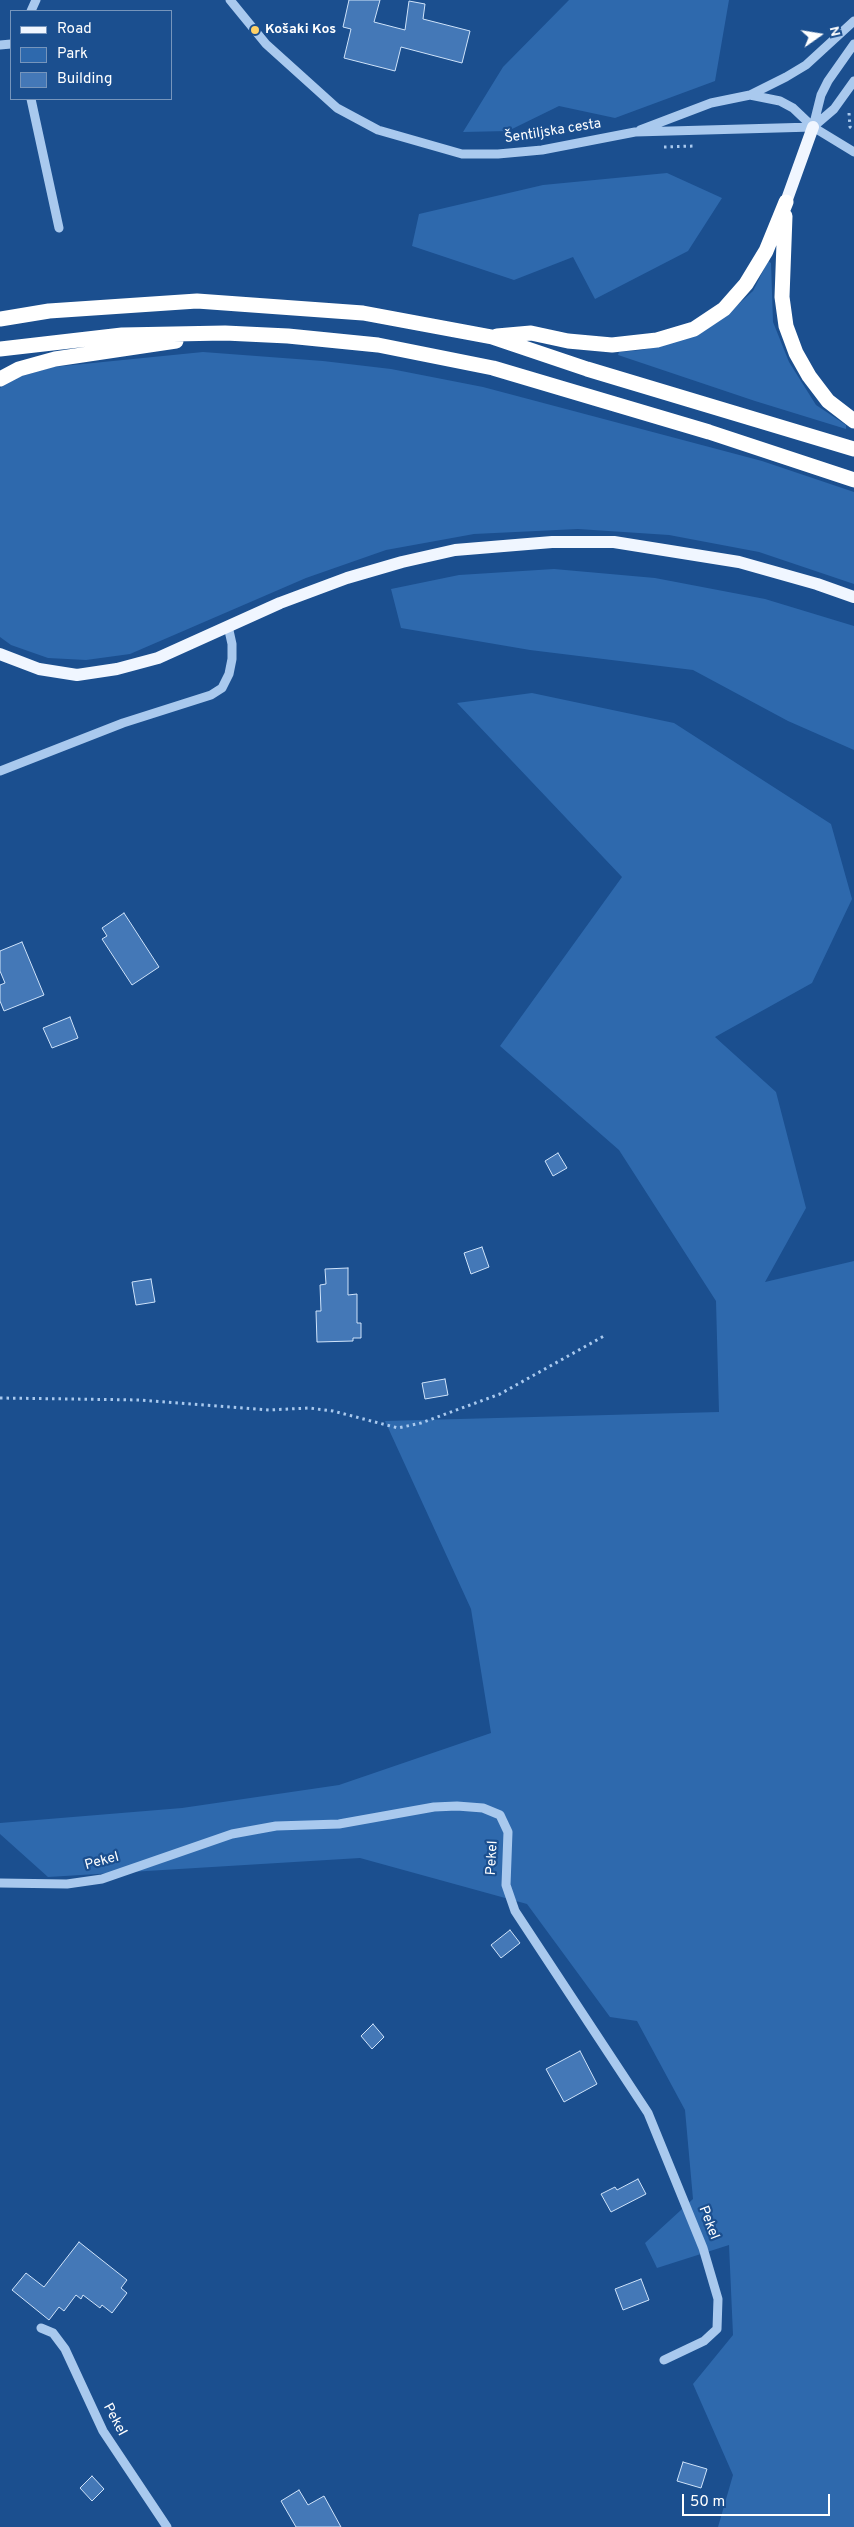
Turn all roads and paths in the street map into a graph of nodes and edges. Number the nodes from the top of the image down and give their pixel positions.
1 (230, 0) edge
2 (854, 21) edge
3 (854, 44) edge
4 (854, 81) edge
5 (750, 95) junction
6 (31, 100) edge
7 (851, 109) dead end
8 (813, 128) junction
9 (854, 130) edge
10 (635, 132) junction
11 (854, 152) edge
12 (786, 202) junction
13 (59, 228) dead end
14 (0, 319) edge
15 (225, 333) junction
16 (492, 337) junction
17 (0, 349) edge
18 (0, 379) edge
19 (854, 421) edge
20 (854, 449) edge
21 (854, 480) edge
22 (854, 597) edge
23 (228, 626) junction
24 (0, 654) edge
25 (0, 771) edge
26 (604, 1336) dead end
27 (0, 1398) edge
28 (0, 1883) edge
29 (41, 2328) dead end
30 (664, 2360) dead end
31 (166, 2527) edge

1 - 10 street, Šentiljska cesta
2 - 5 street
3 - 8 street
4 - 8 street
5 - 8 street, Šentiljska cesta
5 - 10 street, Šentiljska cesta
6 - 13 street
7 - 9 path
8 - 10 street, Šentiljska cesta
8 - 11 street
8 - 12 main road
12 - 16 highway
12 - 19 highway
14 - 16 highway
15 - 17 highway
15 - 18 highway
15 - 21 highway
16 - 20 highway
22 - 23 main road
23 - 24 main road
23 - 25 street
26 - 27 path
28 - 30 street, Pekel
29 - 31 street, Pekel

